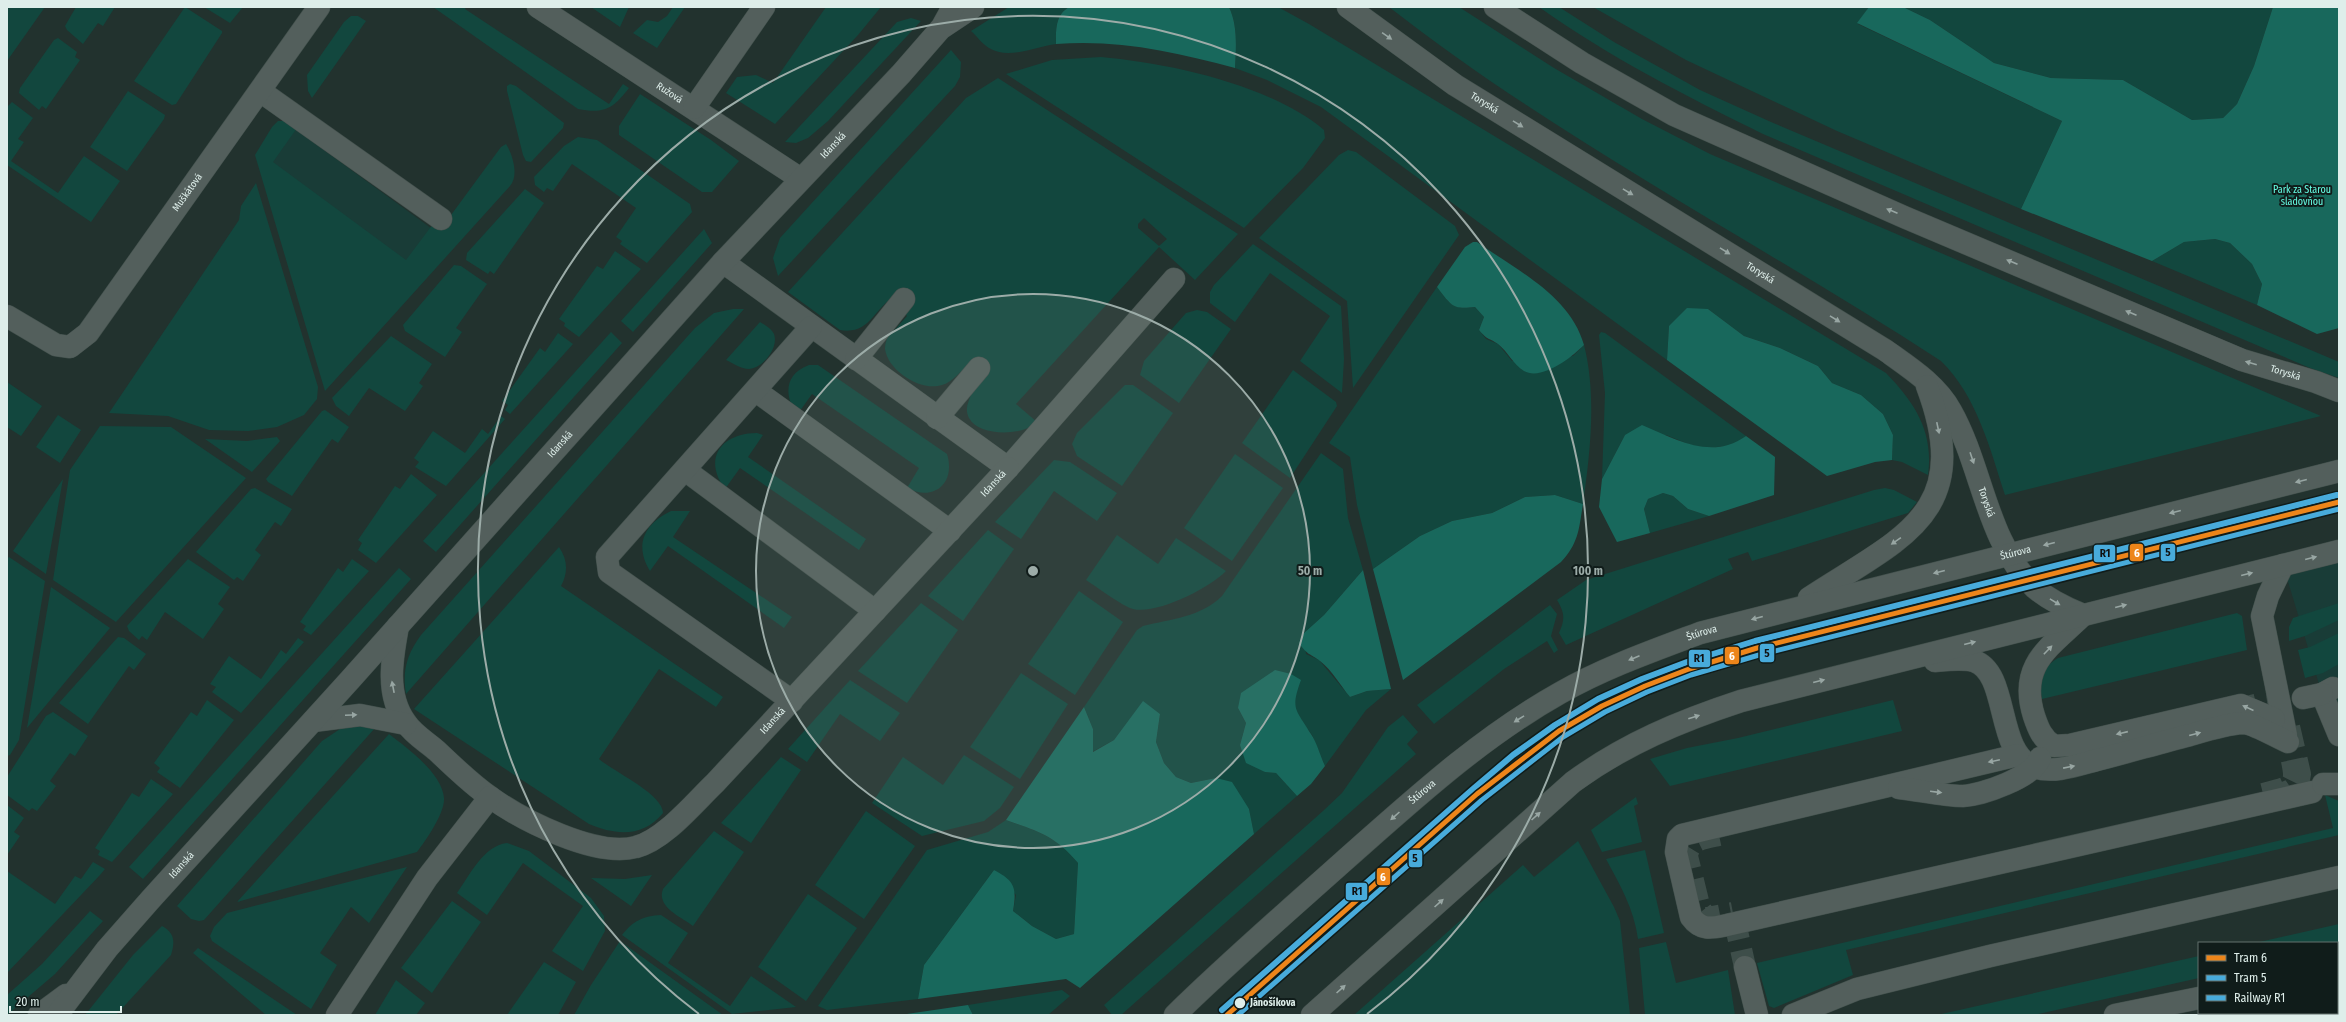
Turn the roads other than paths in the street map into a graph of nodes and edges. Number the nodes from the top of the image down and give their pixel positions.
1 (319, 7) edge
2 (538, 7) edge
3 (764, 7) edge
4 (953, 7) edge
5 (973, 7) edge
6 (1495, 7) edge
7 (1347, 9) edge
8 (942, 27) junction
9 (260, 91) junction
10 (694, 108) junction
11 (801, 179) junction
12 (441, 219) dead end
13 (723, 262) junction
14 (1174, 279) dead end
15 (904, 300) dead end
16 (7, 316) edge
17 (811, 327) junction
18 (856, 359) junction
19 (979, 368) dead end
20 (1924, 377) junction
21 (756, 391) junction
22 (2339, 391) edge
23 (937, 418) junction
24 (1008, 468) junction
25 (685, 470) junction
26 (2339, 471) edge
27 (950, 531) junction
28 (2339, 551) edge
29 (2009, 554) junction
30 (2283, 565) junction
31 (1795, 608) junction
32 (875, 611) junction
33 (2083, 615) junction
34 (398, 626) junction
35 (1864, 670) junction
36 (2319, 694) dead end
37 (792, 701) junction
38 (2035, 719) junction
39 (313, 721) junction
40 (406, 724) junction
41 (2339, 735) edge
42 (2287, 739) junction
43 (2026, 761) junction
44 (1884, 786) junction
45 (2325, 787) edge
46 (490, 798) junction
47 (2339, 877) edge
48 (1745, 967) tunnel mouth
49 (75, 989) junction
50 (2198, 998) edge
51 (39, 1015) edge
52 (57, 1015) edge
53 (337, 1015) edge
54 (1175, 1015) edge
55 (1312, 1015) edge
56 (1757, 1015) edge
57 (1793, 1015) edge
58 (2114, 1015) edge

1 - 9 street, Muškátová
2 - 10 street, Ružová
3 - 10 street
4 - 8 street, Idanská
5 - 8 street, Idanská
22 -> 6 street, Toryská
7 -> 20 street, Toryská
8 - 11 street, Idanská
9 - 12 street
9 - 16 street, Muškátová
10 - 11 street, Ružová
11 - 13 street, Idanská
13 - 17 street, Idanská
13 - 34 street, Idanská
14 - 24 street, Idanská
15 - 18 street
17 - 18 street, Idanská
17 - 21 street
18 - 23 street, Idanská
19 - 23 street
20 -> 29 street, Toryská
20 -> 31 street
21 - 25 street
21 - 27 street
23 - 24 street, Idanská
24 - 27 street, Idanská
25 - 32 street
25 - 37 street
26 -> 29 street, Štúrova
27 - 32 street, Idanská
30 -> 28 street
29 -> 31 street, Štúrova
29 -> 33 street, Toryská
33 -> 30 street
30 - 42 street
31 -> 54 street, Štúrova
32 - 37 street, Idanská
35 -> 33 street
38 -> 33 street
34 - 39 street, Idanská
40 -> 34 street, Idanská
35 - 43 street
55 -> 35 street
36 - 41 street
37 - 46 street, Idanská
42 -> 38 street
38 - 43 street
39 -> 40 street
39 - 49 street, Idanská
40 - 46 street, Idanská
43 -> 42 street
43 -> 44 street
44 -> 43 street
44 - 45 street
46 - 53 street
47 - 57 street
48 - 56 street
49 - 51 street
49 - 52 street, Idanská
50 - 58 street

